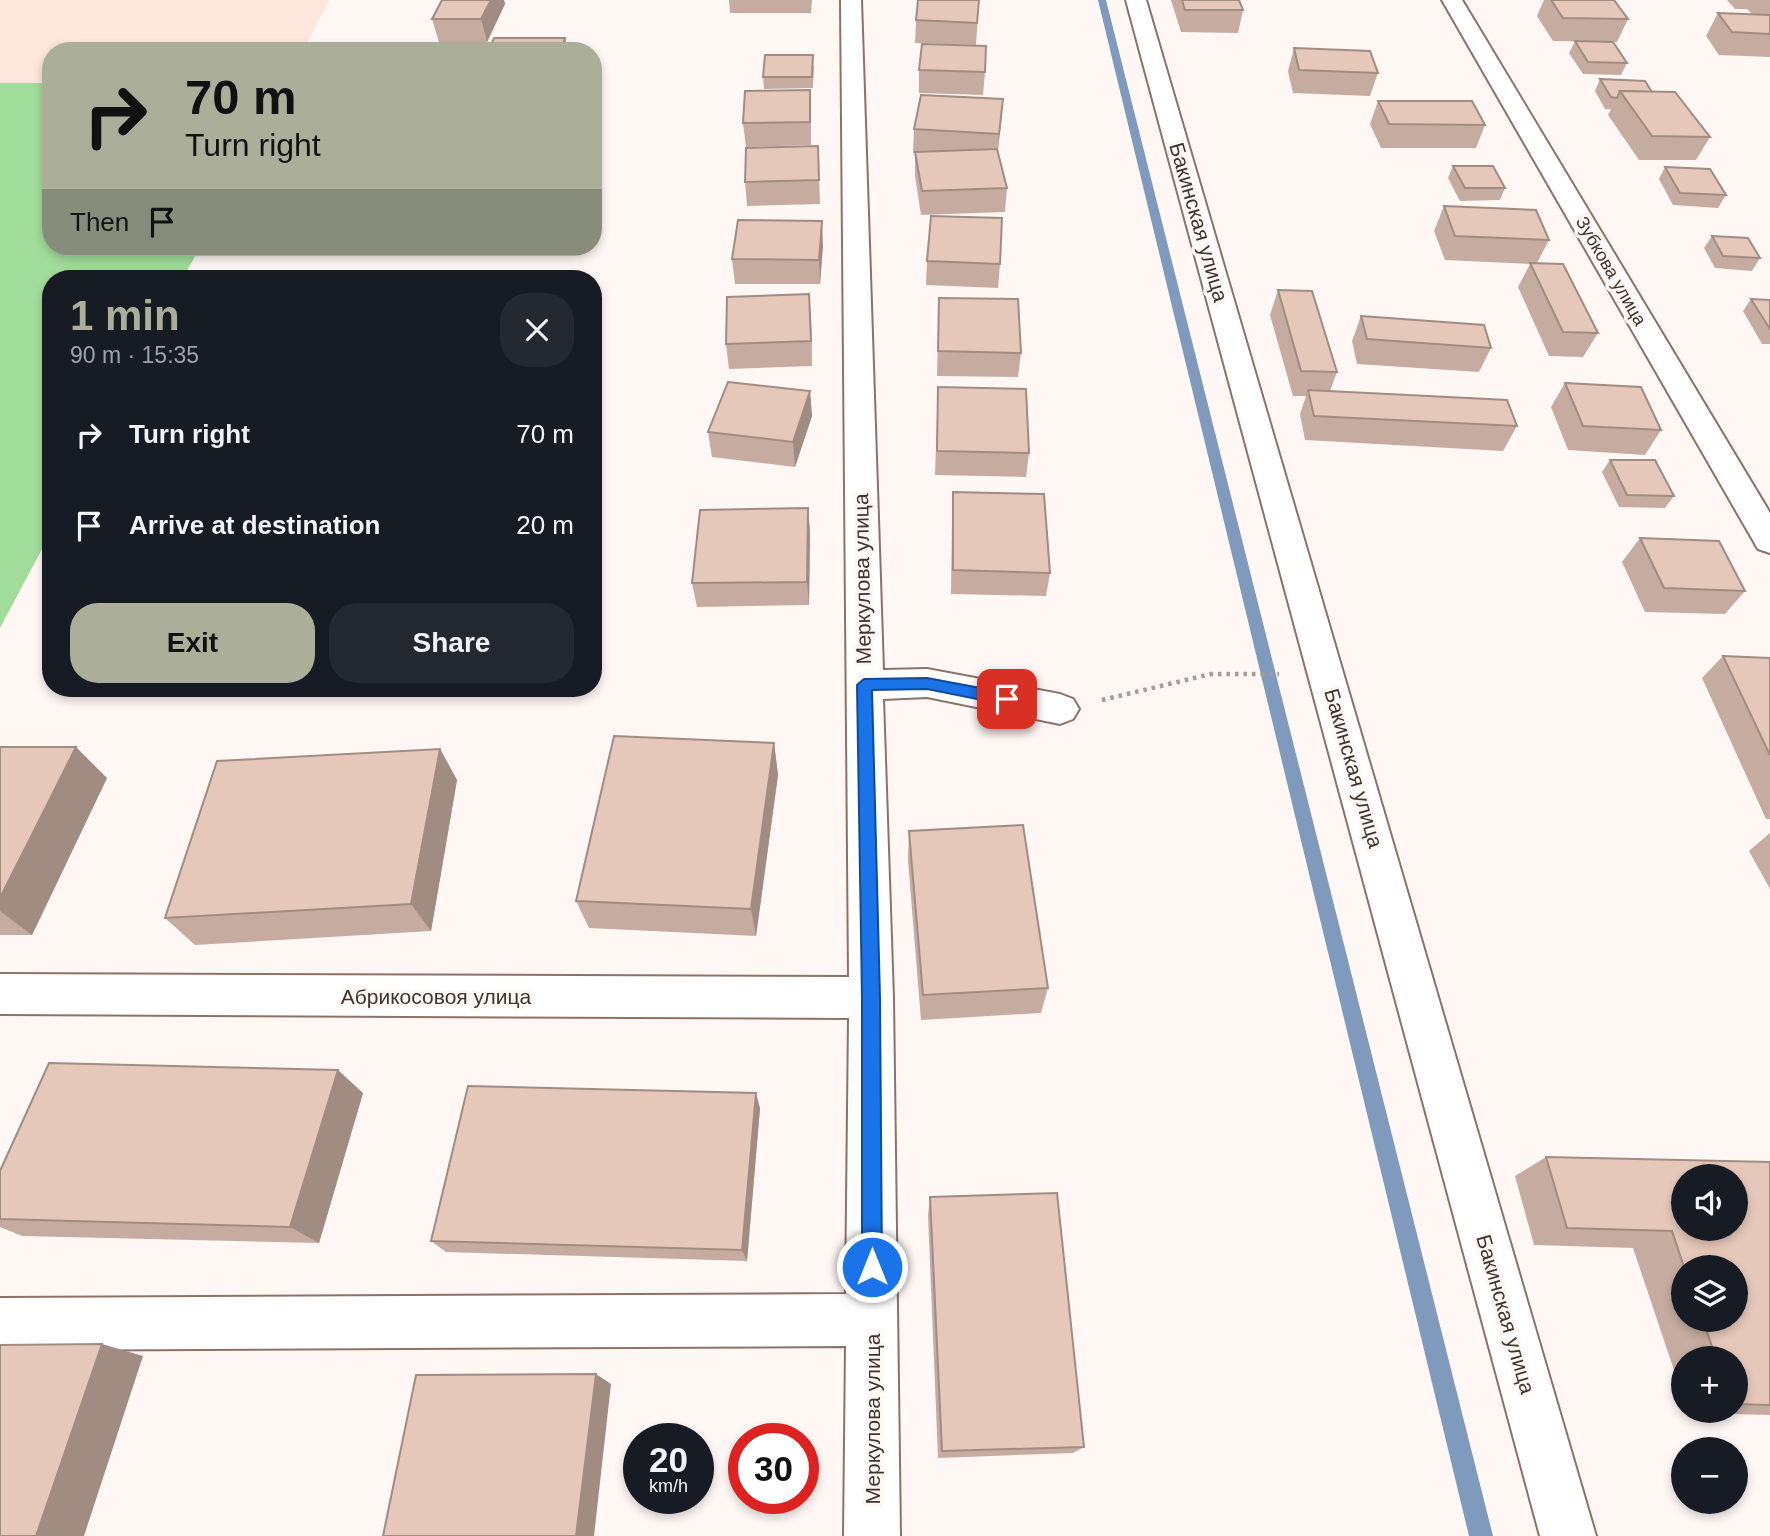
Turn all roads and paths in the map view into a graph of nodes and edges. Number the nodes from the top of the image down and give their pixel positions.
1 (851, 0) edge
2 (1136, 0) edge
3 (1452, 0) edge
4 (1770, 541) edge
5 (1327, 673) junction
6 (864, 685) junction
7 (1060, 709) joint
8 (0, 994) edge
9 (871, 998) junction
10 (872, 1320) junction
11 (0, 1324) edge
12 (873, 1536) edge
13 (1568, 1536) edge

1 - 6 street, Меркулова улица
2 - 5 street, Бакинская улица
3 - 4 street, Зубкова улица
5 - 7 path
5 - 13 street, Бакинская улица
6 - 7 street
6 - 9 street, Меркулова улица
8 - 9 street, Абрикосовоя улица
9 - 10 street, Меркулова улица
10 - 11 street
10 - 12 street, Меркулова улица

